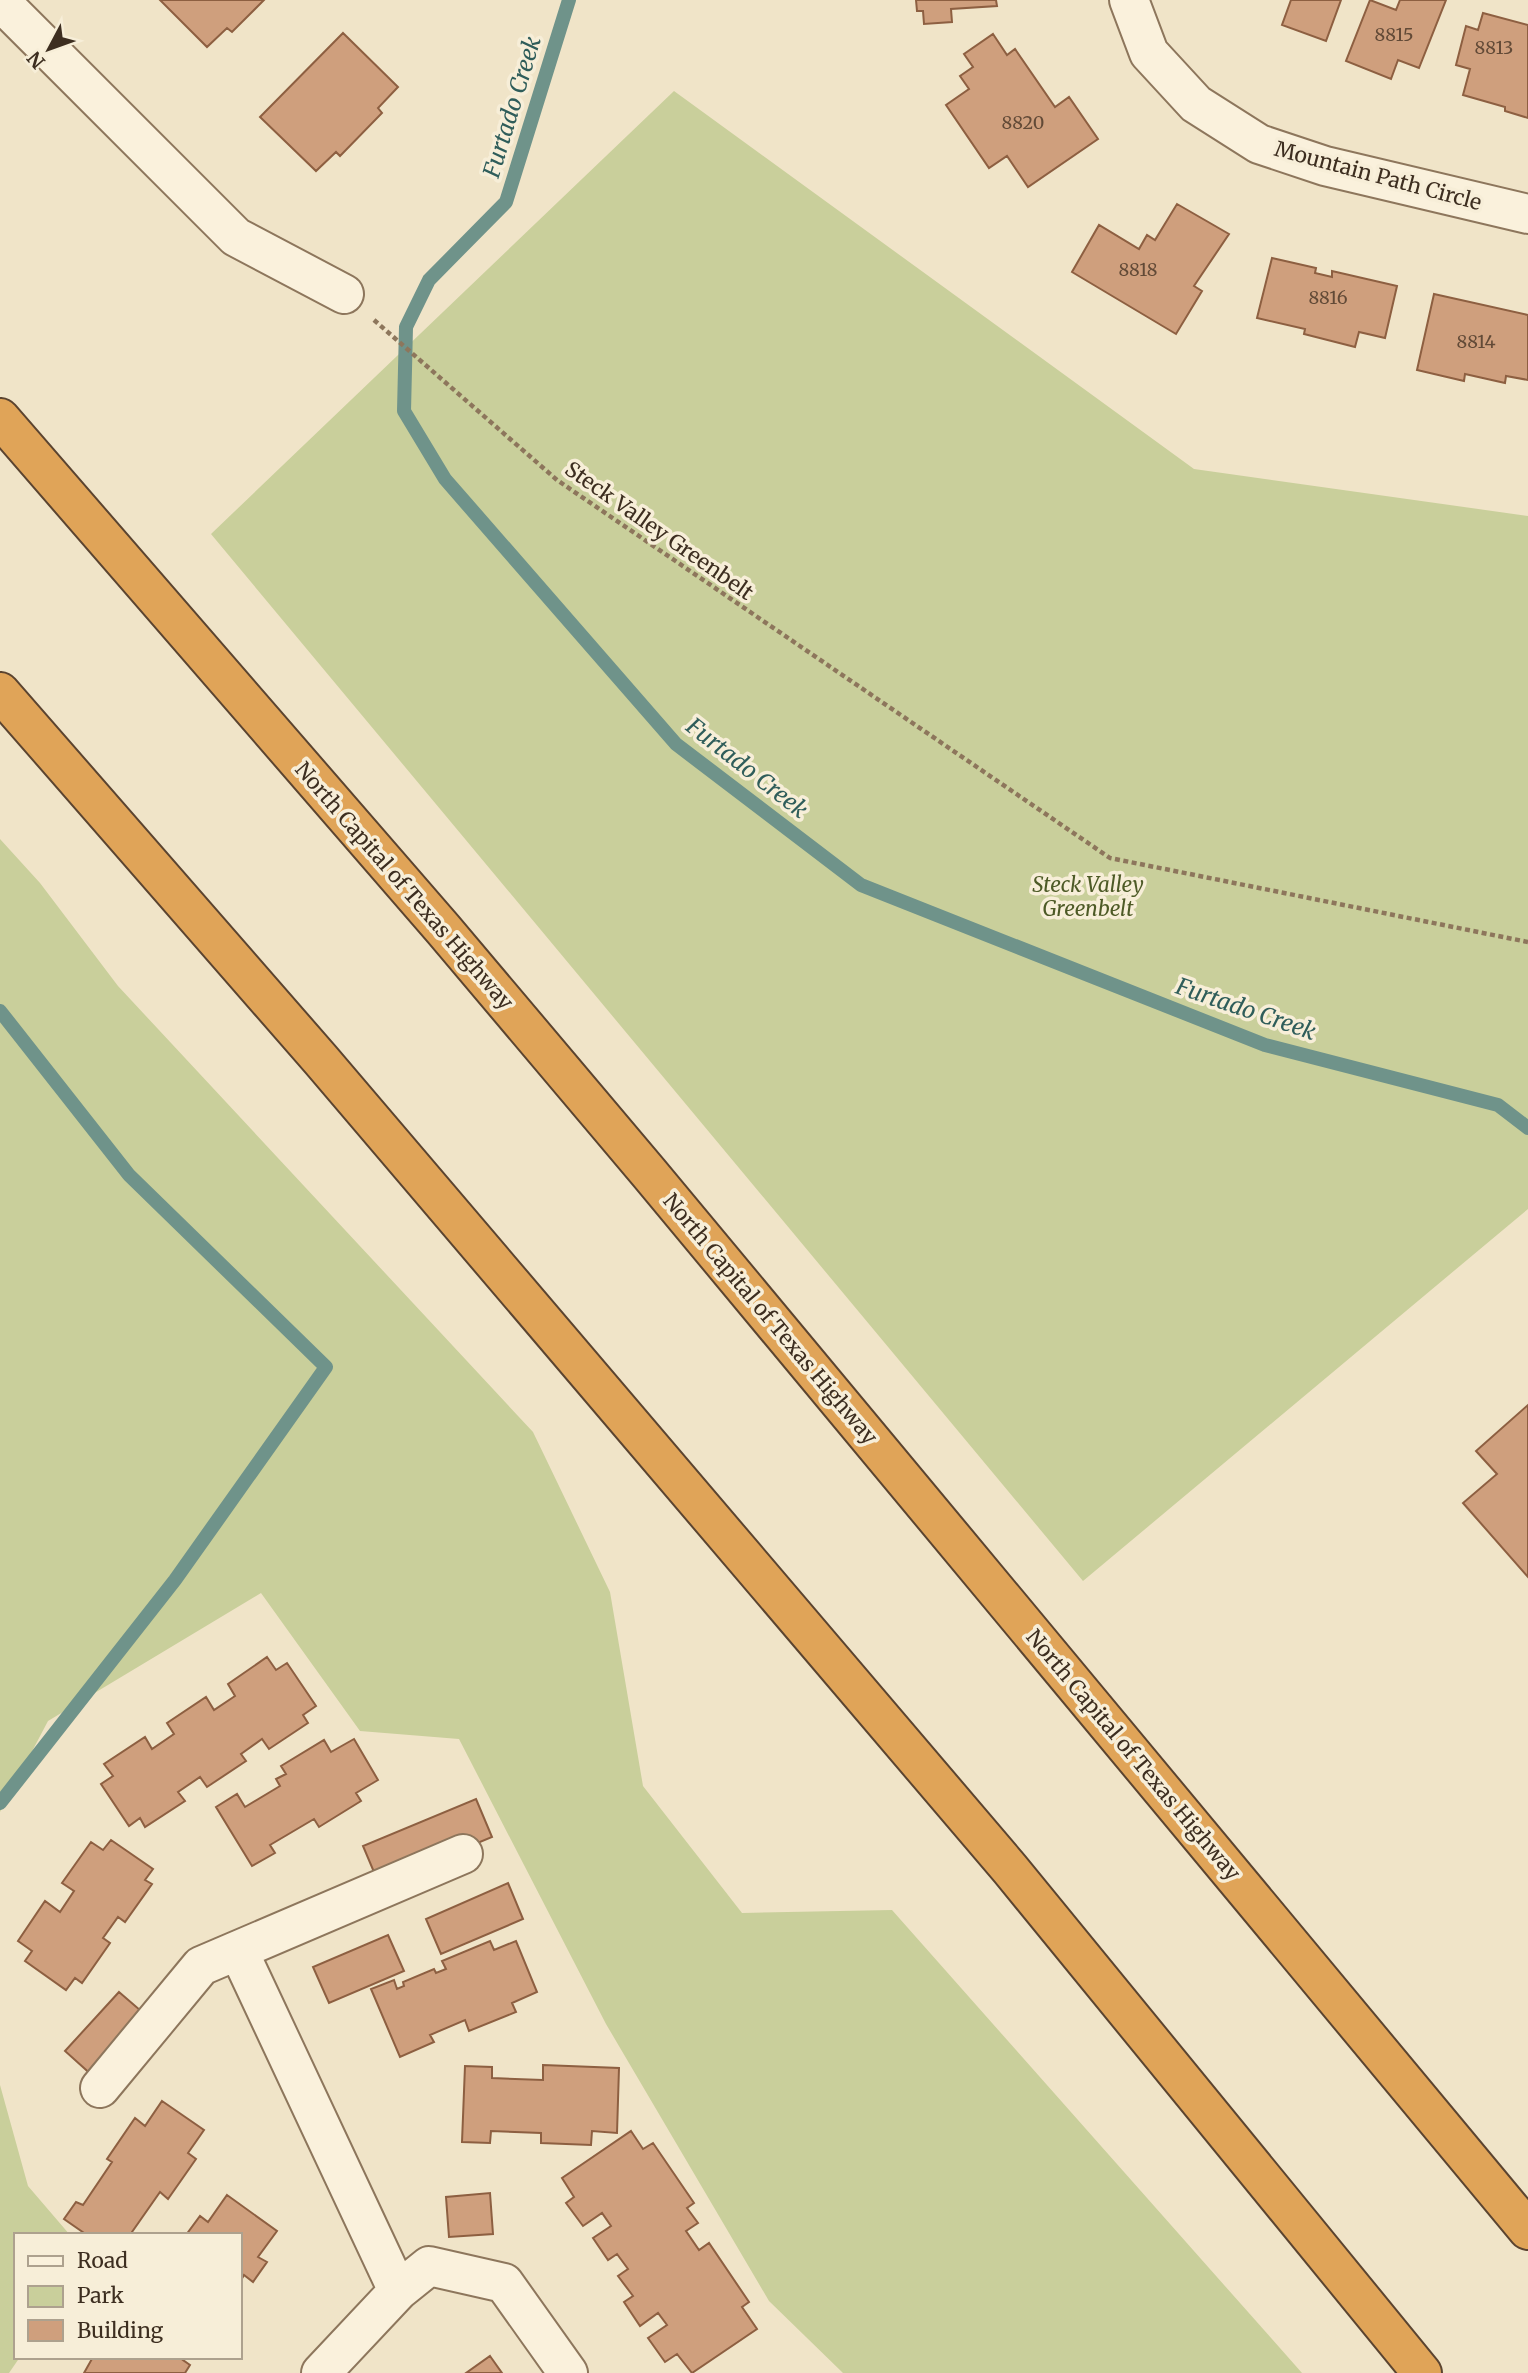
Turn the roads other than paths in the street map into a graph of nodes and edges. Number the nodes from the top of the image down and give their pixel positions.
1 (1129, 0) edge
2 (0, 1) edge
3 (1528, 214) edge
4 (344, 294) road end
5 (0, 418) edge
6 (0, 692) edge
7 (463, 1854) dead end
8 (239, 1952) junction
9 (100, 2088) dead end
10 (1528, 2230) edge
11 (398, 2291) junction
12 (321, 2373) edge
13 (568, 2373) edge
14 (1422, 2373) edge

1 - 3 street, Mountain Path Circle
2 - 4 street
5 - 10 highway, North Capital of Texas Highway
6 - 14 highway
7 - 8 street
8 - 9 street
8 - 11 street
11 - 12 street
11 - 13 street

